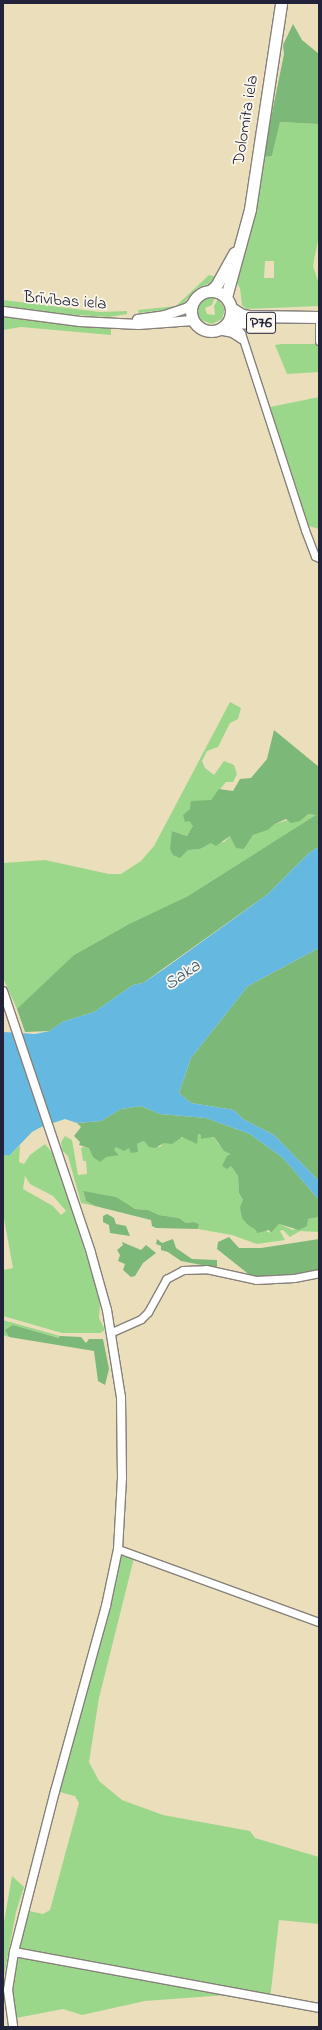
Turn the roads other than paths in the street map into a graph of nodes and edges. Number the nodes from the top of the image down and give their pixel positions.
1 (281, 3) edge
2 (242, 241) junction
3 (210, 291) junction
4 (226, 297) junction
5 (192, 303) junction
6 (231, 308) junction
7 (3, 311) edge
8 (293, 318) junction
9 (319, 318) edge
10 (193, 320) junction
11 (124, 322) junction
12 (224, 326) junction
13 (319, 342) edge
14 (319, 558) edge
15 (3, 991) edge
16 (319, 1273) edge
17 (112, 1332) junction
18 (118, 1549) junction
19 (319, 1622) edge
20 (14, 1952) junction
21 (6, 2000) edge
22 (319, 2008) edge
23 (13, 2027) edge

1 - 2 main road, Dolomīta iela
2 - 3 main road, Dolomīta iela
2 - 4 main road, Dolomīta iela
3 - 4 main road, P76
3 - 5 main road
4 - 6 main road, P76
5 - 10 main road
5 - 11 main road, Brīvības iela
6 - 8 main road, P76
6 - 12 main road, P76
7 - 11 main road, Brīvības iela
8 - 9 main road, P76
8 - 12 main road, P76
9 - 13 street
10 - 11 main road, Brīvības iela
10 - 12 main road, P76
12 - 14 street
15 - 17 street
16 - 17 street
17 - 18 street
18 - 19 street
18 - 20 street
20 - 21 street
20 - 22 street
21 - 23 street

